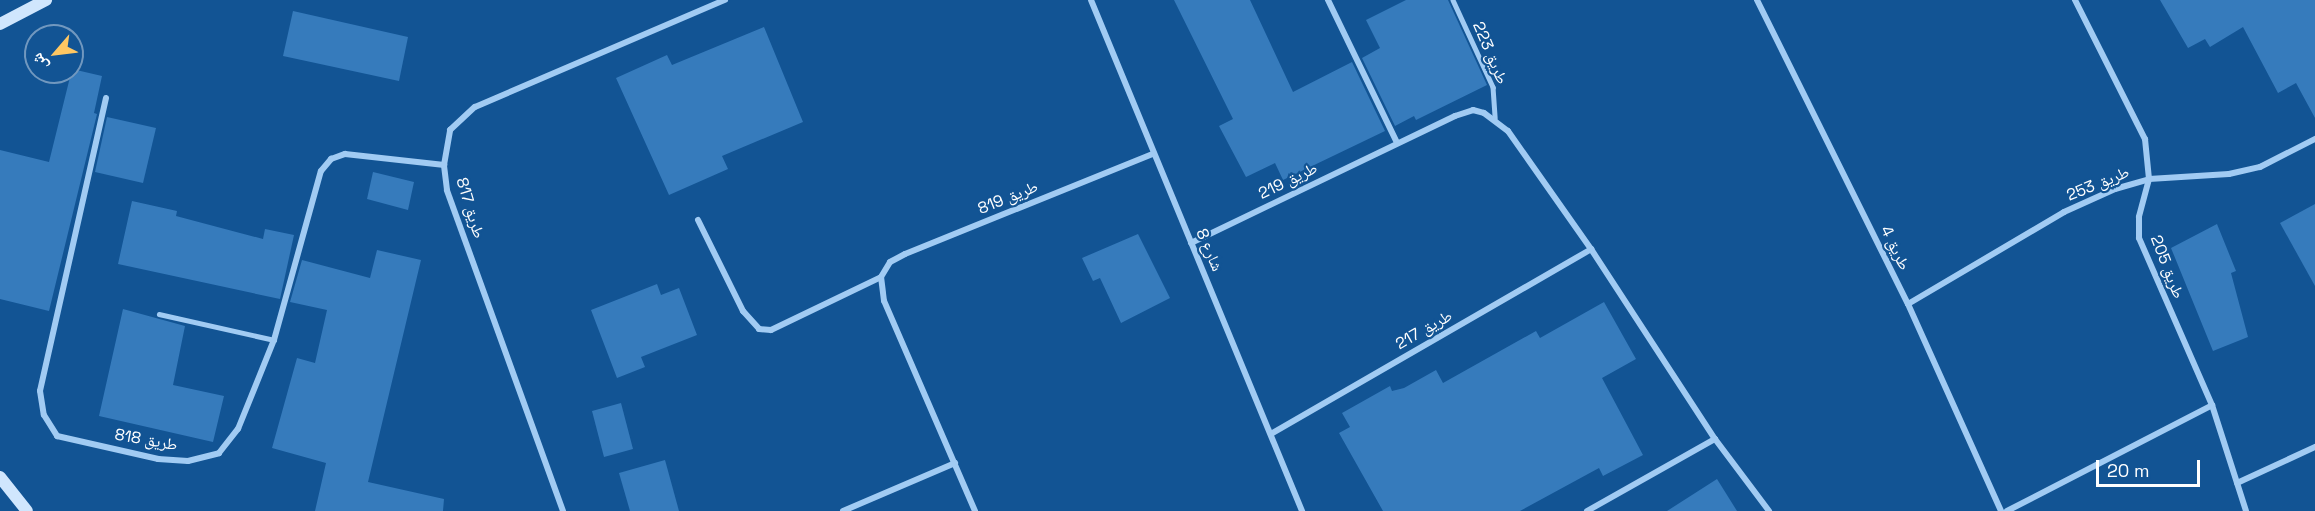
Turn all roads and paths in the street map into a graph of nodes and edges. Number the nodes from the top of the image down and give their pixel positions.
1 (46, 0) edge
2 (725, 0) edge
3 (1091, 0) edge
4 (1328, 0) edge
5 (1453, 0) edge
6 (1757, 0) edge
7 (2075, 0) edge
8 (0, 24) edge
9 (106, 98) dead end
10 (1495, 118) junction
11 (2315, 140) edge
12 (1397, 143) junction
13 (1153, 154) junction
14 (444, 165) junction
15 (2149, 179) junction
16 (698, 220) dead end
17 (1191, 243) junction
18 (1591, 249) junction
19 (881, 277) junction
20 (1908, 304) junction
21 (159, 314) dead end
22 (274, 340) junction
23 (2212, 405) junction
24 (1270, 434) junction
25 (1715, 439) junction
26 (2315, 447) edge
27 (955, 463) junction
28 (0, 477) edge
29 (2237, 483) junction
30 (27, 511) edge
31 (562, 511) edge
32 (843, 511) edge
33 (975, 511) edge
34 (1302, 511) edge
35 (1587, 511) edge
36 (1769, 511) edge
37 (2001, 511) edge
38 (2007, 511) edge
39 (2246, 511) edge

1 - 8 main road
2 - 14 street, طريق 817
3 - 13 street, شارع 8
4 - 12 street
5 - 10 lane, طريق 223
6 - 20 street, طريق 4
7 - 15 street, طريق 205
9 - 22 street, طريق 818
10 - 12 street, طريق 219
10 - 18 street
11 - 15 street, طريق 253
12 - 17 street, طريق 219
13 - 17 street, شارع 8
13 - 19 street, طريق 819
14 - 22 street, طريق 818
14 - 31 street, طريق 817
15 - 20 street, طريق 253
15 - 23 street, طريق 205
16 - 19 street, طريق 819
17 - 24 street, شارع 8
18 - 24 street, طريق 217
18 - 25 street
19 - 27 street
20 - 37 street, طريق 4
21 - 22 lane
23 - 29 street, طريق 205
23 - 38 street
24 - 34 street, شارع 8
25 - 35 street
25 - 36 street
26 - 29 street
27 - 32 street
27 - 33 street
28 - 30 main road
29 - 39 street, طريق 205

